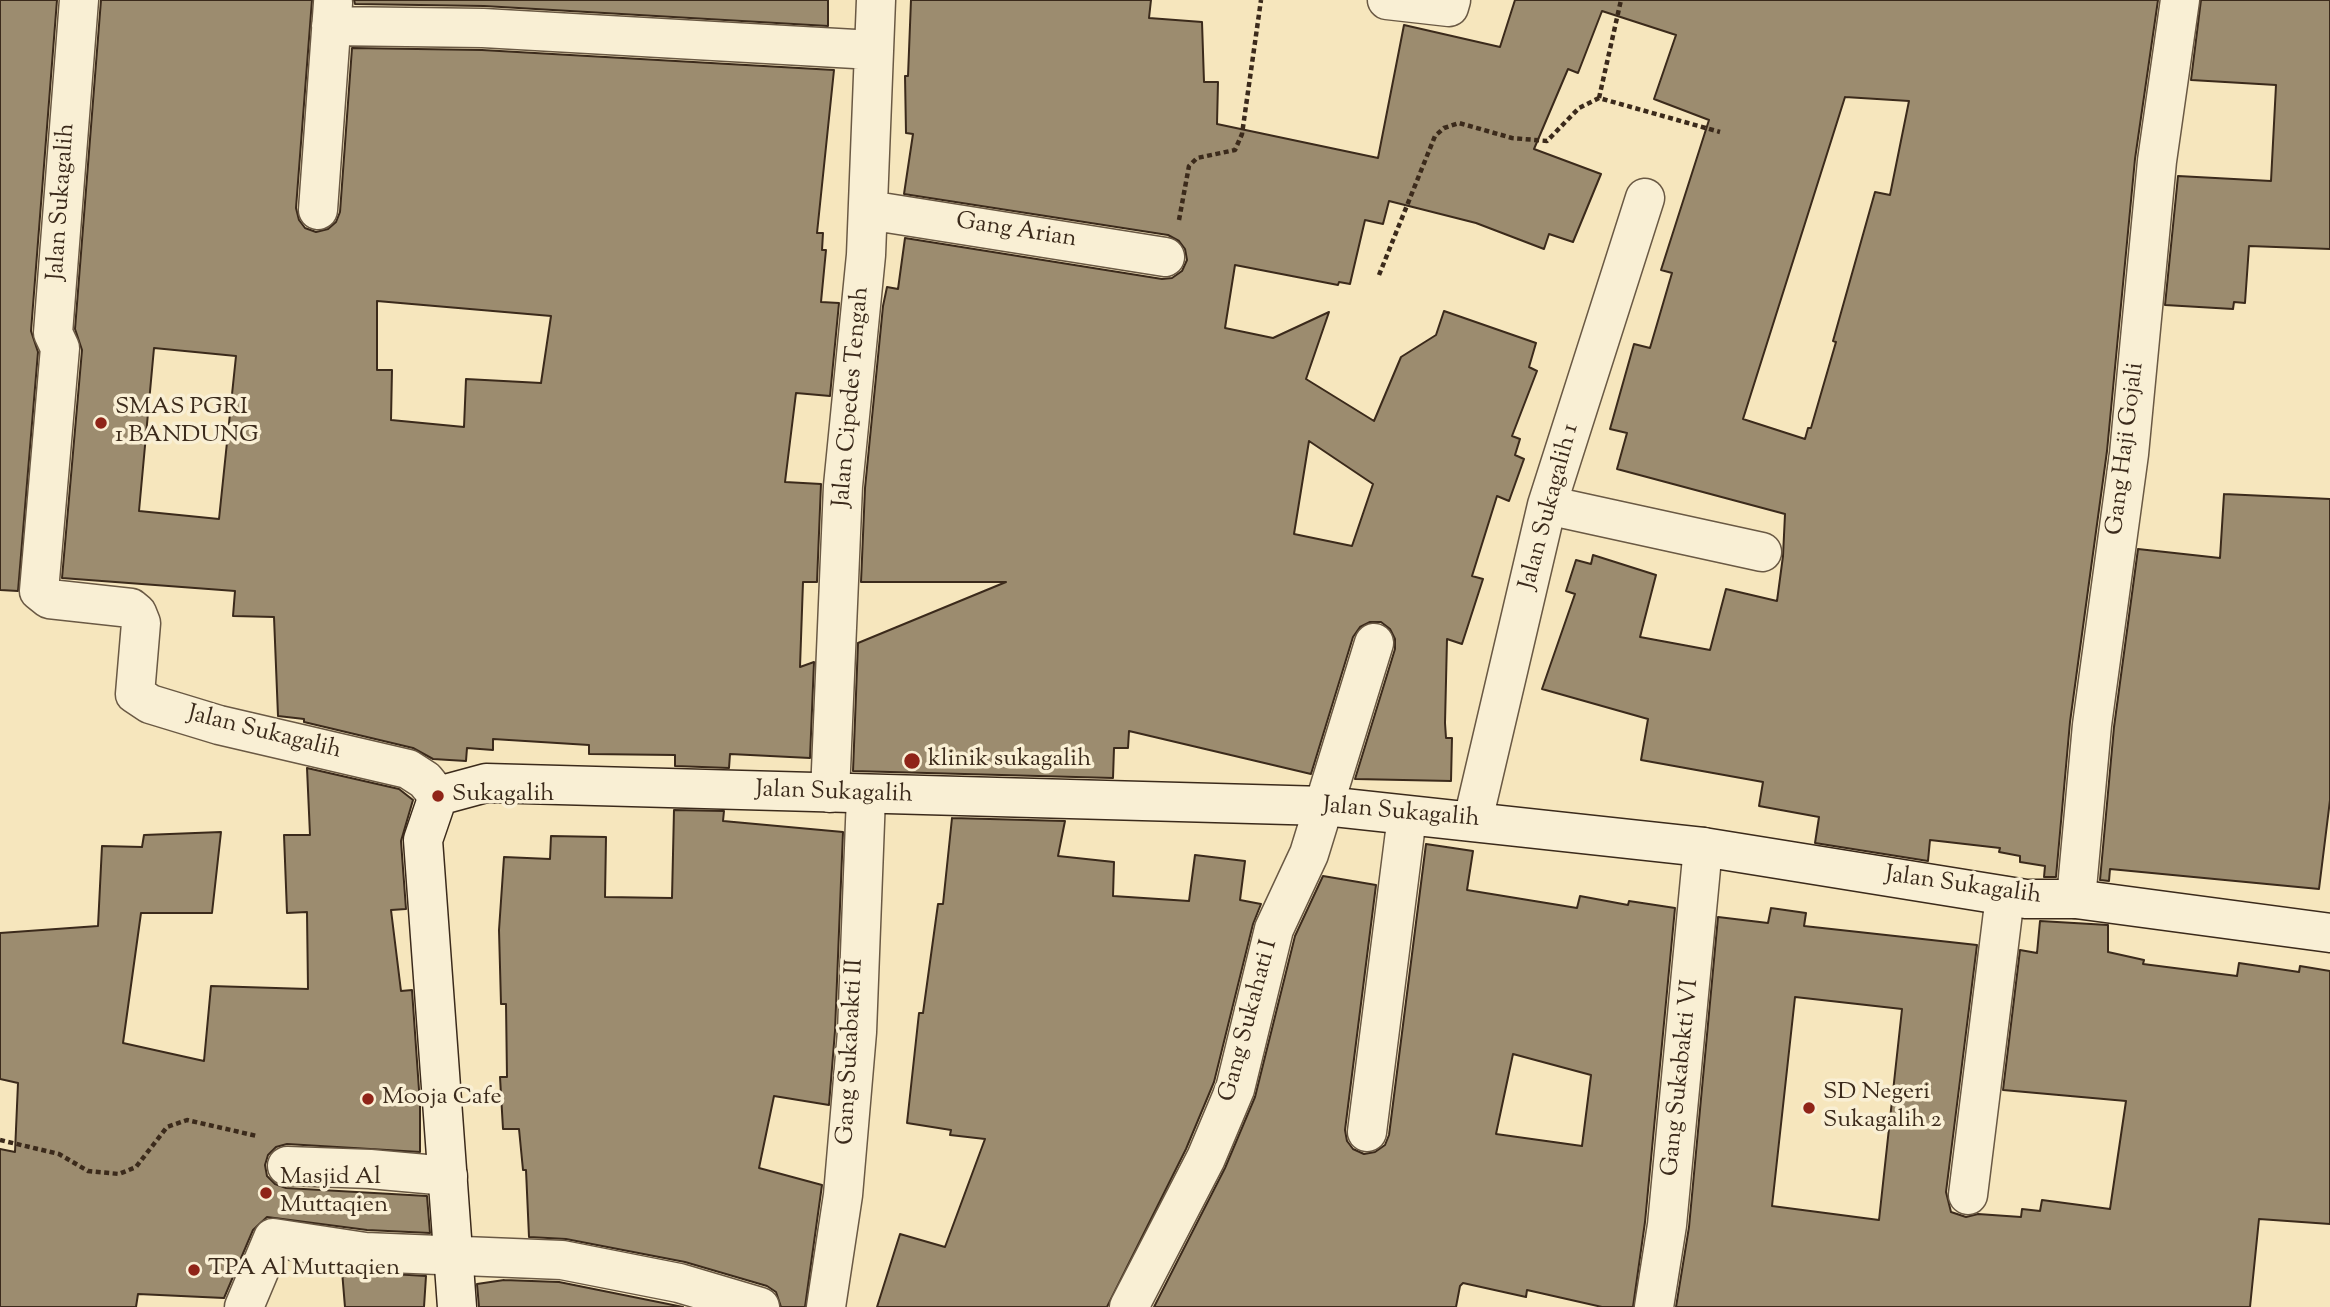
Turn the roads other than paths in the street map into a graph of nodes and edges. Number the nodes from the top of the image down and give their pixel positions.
1 (79, 0) edge
2 (876, 0) edge
3 (1387, 0) edge
4 (1451, 0) edge
5 (2180, 0) edge
6 (332, 13) edge
7 (873, 50) junction
8 (1645, 198) dead end
9 (318, 210) dead end
10 (868, 210) junction
11 (1165, 257) road end
12 (1547, 505) junction
13 (1762, 552) dead end
14 (1374, 643) dead end
15 (848, 794) junction
16 (438, 796) junction
17 (1325, 806) junction
18 (1407, 816) junction
19 (1474, 820) junction
20 (1703, 847) junction
21 (2005, 896) junction
22 (2076, 899) junction
23 (2330, 933) edge
24 (1367, 1132) dead end
25 (287, 1166) road end
26 (447, 1176) junction
27 (1968, 1195) dead end
28 (454, 1254) junction
29 (244, 1307) edge
30 (457, 1307) edge
31 (760, 1307) edge
32 (826, 1307) edge
33 (1129, 1307) edge
34 (1654, 1307) edge

1 - 16 street, Jalan Sukagalih
2 - 7 street, Jalan Cipedes Tengah
3 - 4 street
5 - 22 street, Gang Haji Gojali
6 - 7 street
6 - 9 street
7 - 10 street, Jalan Cipedes Tengah
8 - 12 street, Jalan Sukagalih 1
10 - 11 street, Gang Arian
10 - 15 street, Jalan Cipedes Tengah
12 - 13 street
12 - 19 street, Jalan Sukagalih 1
14 - 17 street, Gang Sukahati I
15 - 16 street, Jalan Sukagalih
15 - 17 street, Jalan Sukagalih
15 - 32 street, Gang Sukabakti II
16 - 26 street
17 - 18 street, Jalan Sukagalih
17 - 33 street, Gang Sukahati I
18 - 19 street, Jalan Sukagalih
18 - 24 street
19 - 20 street, Jalan Sukagalih
20 - 21 street, Jalan Sukagalih
20 - 34 street, Gang Sukabakti VI
21 - 22 street, Jalan Sukagalih
21 - 27 street
22 - 23 street, Jalan Sukagalih
25 - 26 street
26 - 28 street
28 - 29 street
28 - 30 street
28 - 31 street

